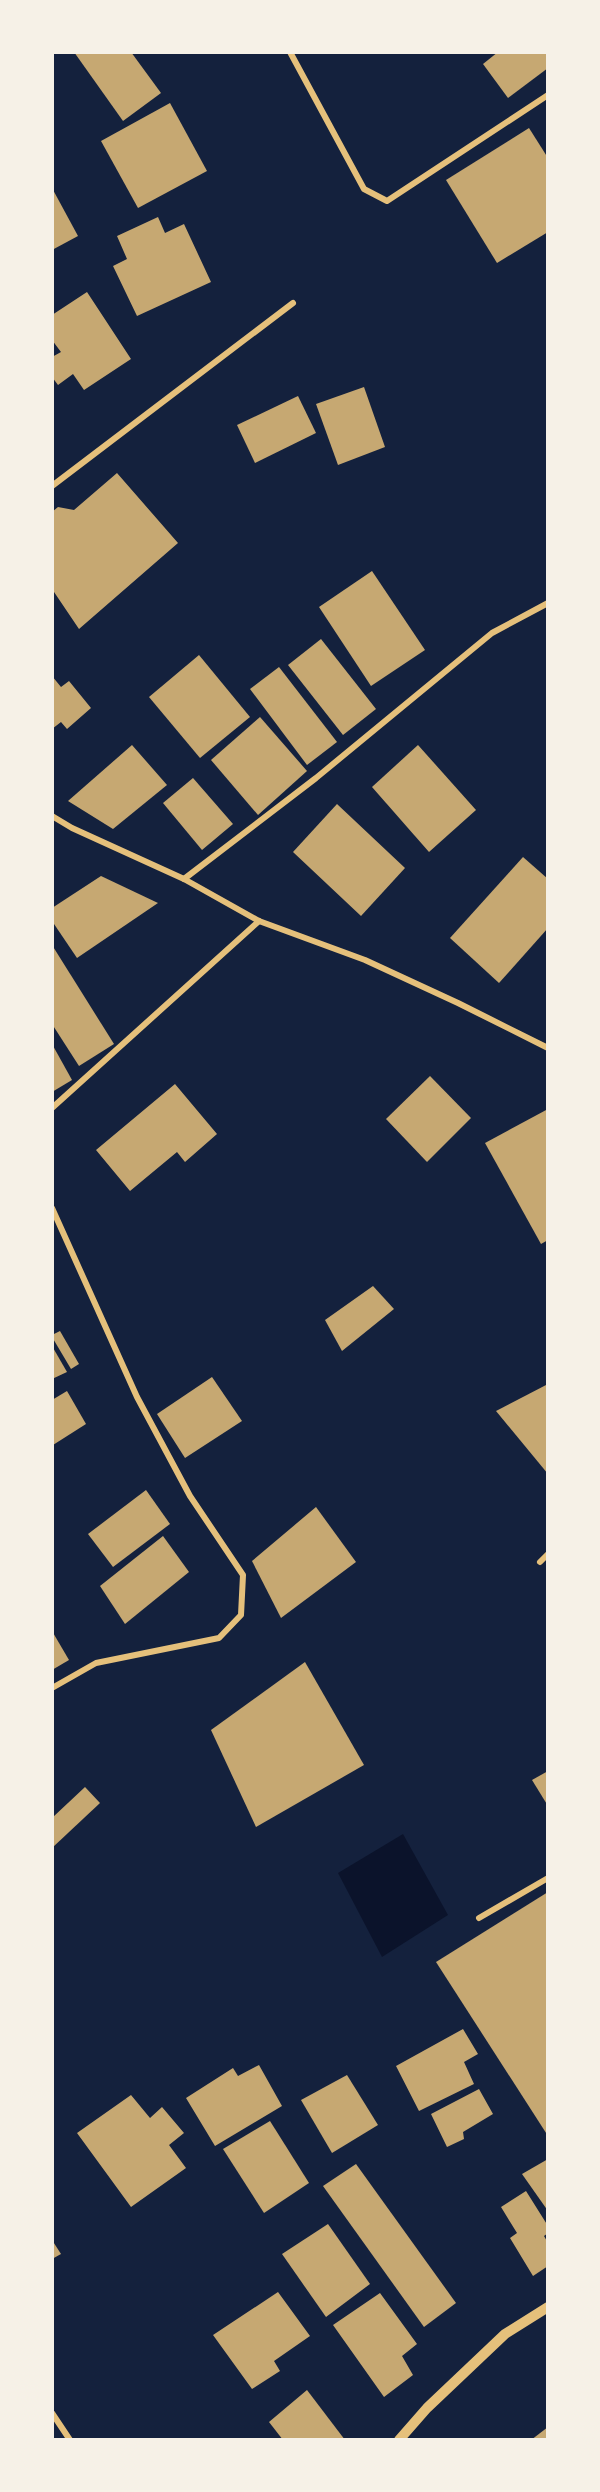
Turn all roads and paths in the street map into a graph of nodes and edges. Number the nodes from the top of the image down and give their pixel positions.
1 (290, 52) edge
2 (548, 94) edge
3 (293, 303) dead end
4 (52, 486) edge
5 (548, 603) edge
6 (52, 816) edge
7 (184, 879) junction
8 (259, 921) junction
9 (548, 1048) edge
10 (52, 1108) edge
11 (52, 1208) edge
12 (548, 1554) edge
13 (540, 1562) dead end
14 (52, 1688) edge
15 (548, 1878) edge
16 (479, 1918) dead end
17 (548, 2307) edge
18 (52, 2412) edge
19 (70, 2439) edge
20 (399, 2439) edge

1 - 2 street
3 - 4 street
5 - 7 street
6 - 7 street
7 - 8 street
8 - 9 street
8 - 10 street
11 - 14 street
12 - 13 street
15 - 16 street
17 - 20 street
18 - 19 street

